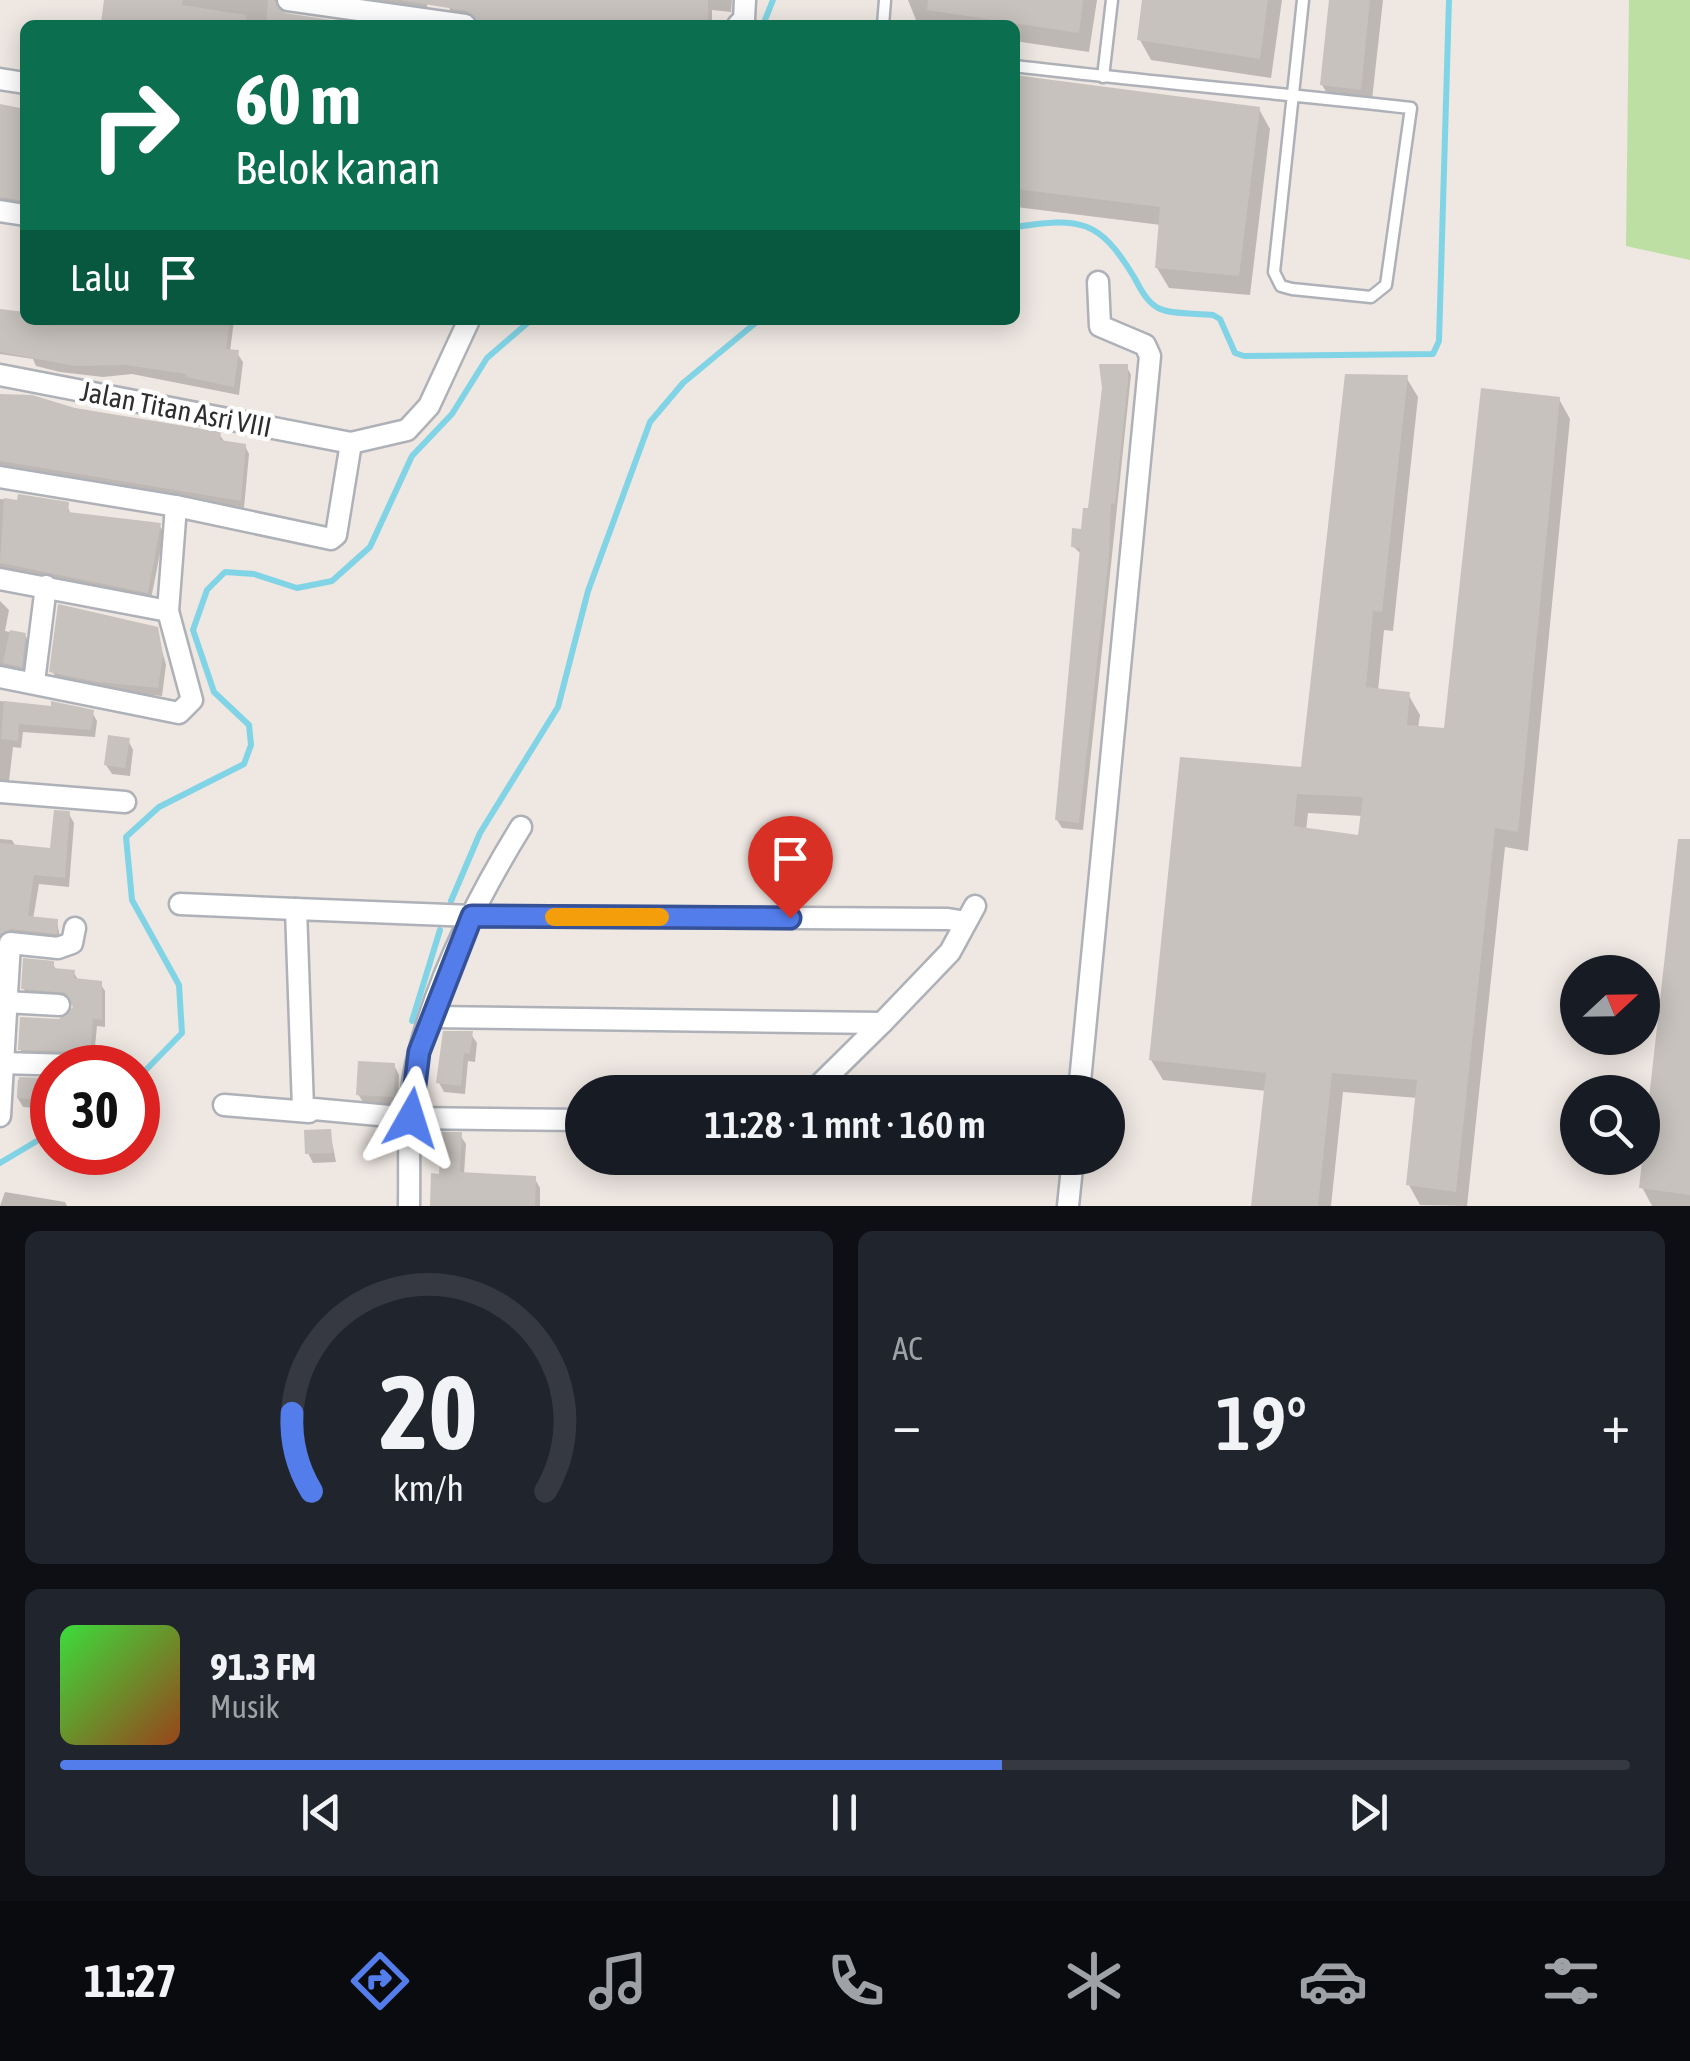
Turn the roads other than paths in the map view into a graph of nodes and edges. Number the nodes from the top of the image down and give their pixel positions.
1 (288, 0) edge
2 (1112, 0) edge
3 (1303, 0) edge
4 (430, 20) edge
5 (1020, 67) edge
6 (1104, 77) junction
7 (1292, 95) junction
8 (1098, 282) dead end
9 (467, 325) edge
10 (0, 375) edge
11 (352, 443) junction
12 (0, 478) edge
13 (176, 506) junction
14 (0, 580) edge
15 (46, 586) junction
16 (168, 612) junction
17 (0, 678) edge
18 (34, 682) junction
19 (0, 792) edge
20 (124, 802) dead end
21 (521, 827) dead end
22 (180, 904) dead end
23 (296, 908) junction
24 (472, 916) junction
25 (75, 928) dead end
26 (5, 943) edge
27 (5, 1002) junction
28 (59, 1005) dead end
29 (431, 1017) junction
30 (882, 1023) junction
31 (2, 1062) junction
32 (30, 1064) edge
33 (829, 1075) edge
34 (1081, 1075) edge
35 (224, 1105) dead end
36 (309, 1112) junction
37 (0, 1116) edge
38 (411, 1118) junction
39 (565, 1120) edge
40 (1071, 1175) edge
41 (409, 1206) edge
42 (1068, 1206) edge

1 - 4 street
2 - 6 lane
3 - 7 lane
5 - 6 lane
6 - 7 lane
7 - 7 lane
8 - 34 street
9 - 11 street
10 - 11 street, Jalan Titan Asri VIII
11 - 13 street
12 - 13 street
13 - 16 street
14 - 15 street
15 - 16 street
15 - 18 street
16 - 18 street
17 - 18 street
19 - 20 street
21 - 24 street
22 - 23 street
23 - 24 street
23 - 36 street
24 - 29 street
24 - 30 street
25 - 26 street
26 - 27 street
27 - 28 street
27 - 31 street
29 - 30 street
29 - 38 street
30 - 33 street
31 - 32 street
31 - 37 street
35 - 36 street
36 - 38 street
38 - 39 street
38 - 41 street
40 - 42 street

